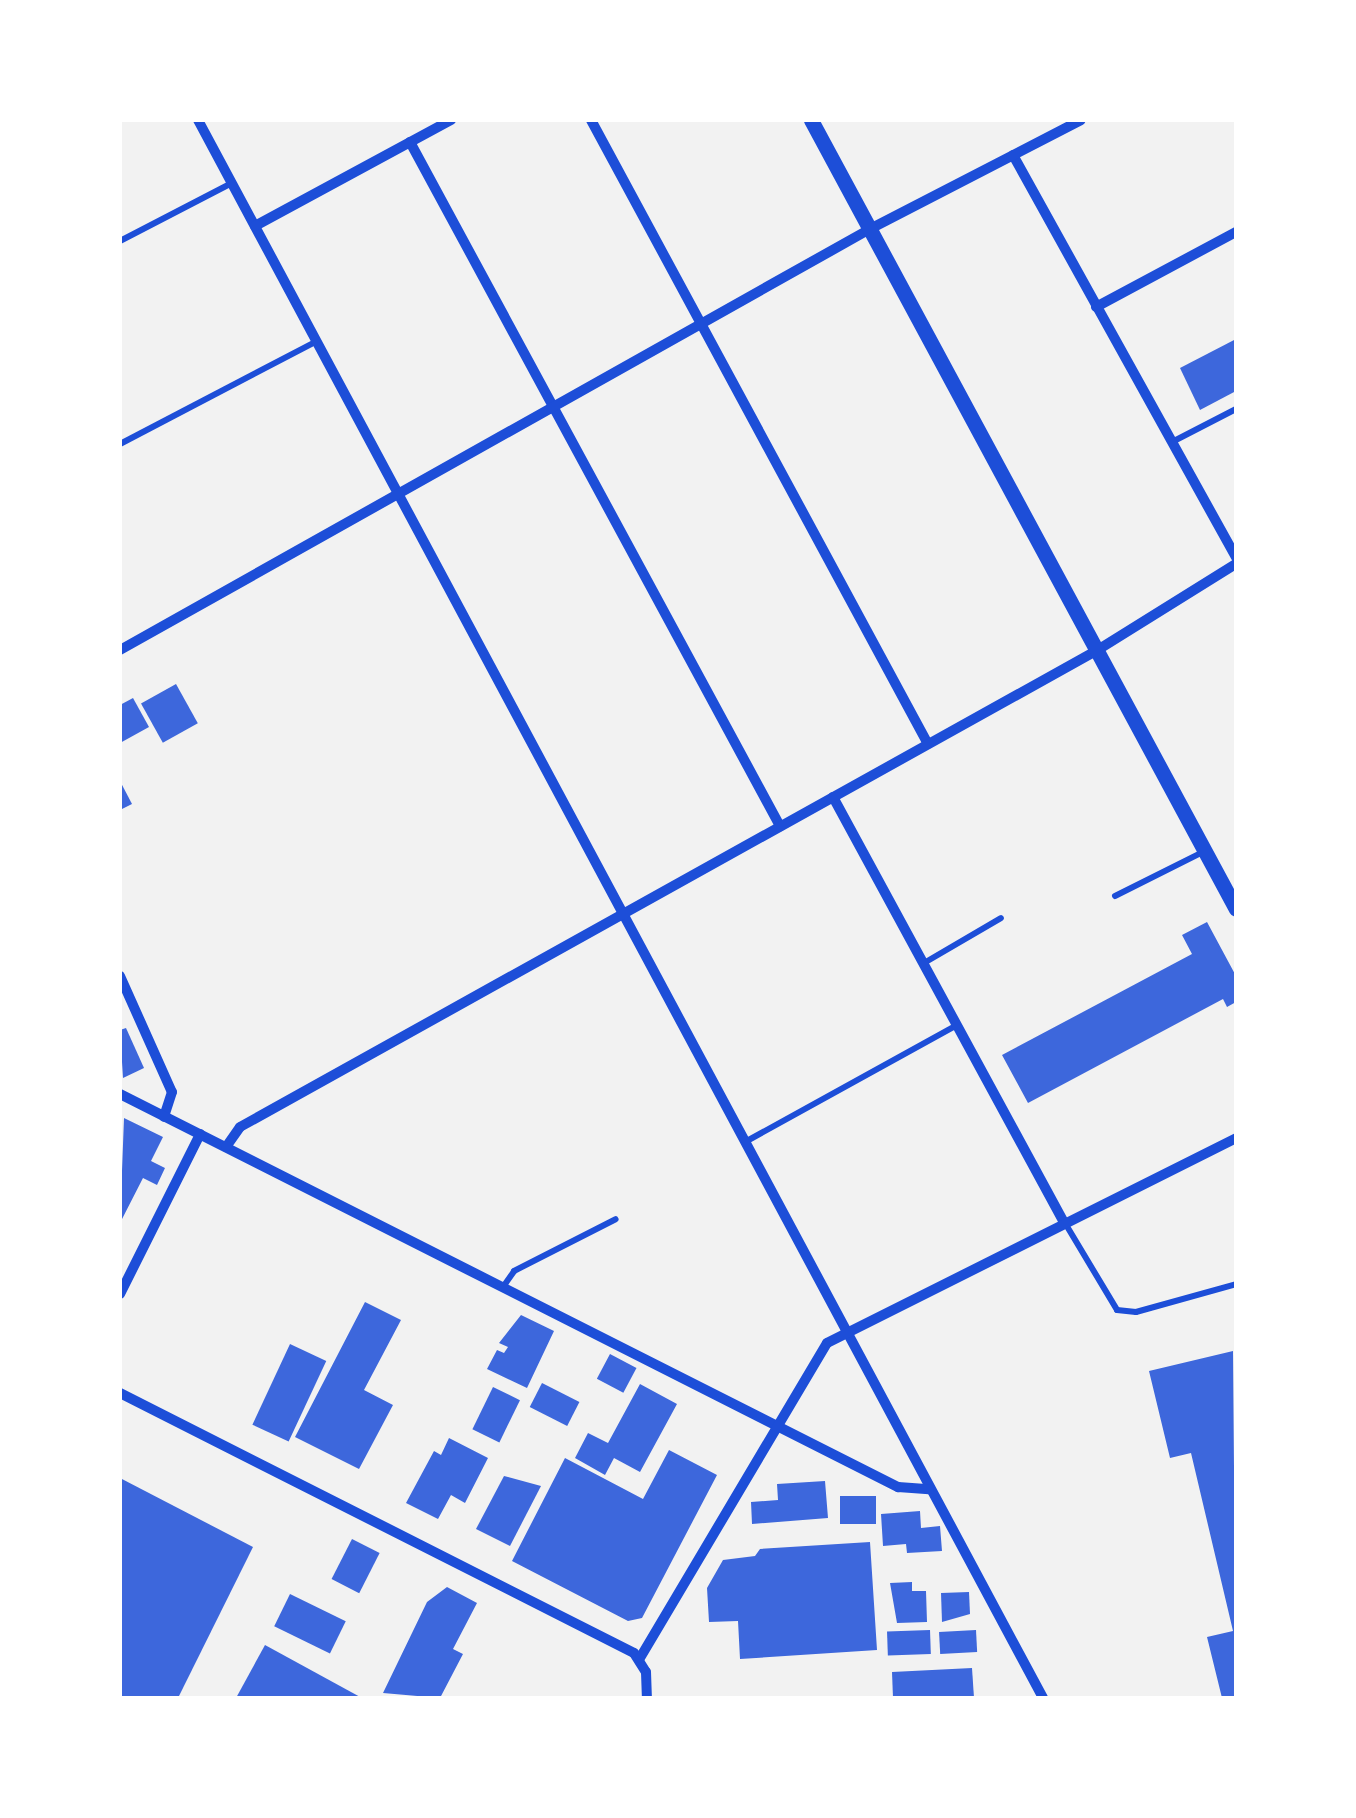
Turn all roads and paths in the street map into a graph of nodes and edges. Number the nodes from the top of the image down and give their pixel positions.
1 (198, 120) edge
2 (451, 120) edge
3 (591, 120) edge
4 (812, 120) edge
5 (1081, 120) edge
6 (410, 142) junction
7 (1013, 155) junction
8 (232, 183) junction
9 (254, 226) junction
10 (870, 229) junction
11 (1236, 232) edge
12 (120, 241) edge
13 (1096, 307) junction
14 (700, 324) junction
15 (315, 342) junction
16 (551, 408) junction
17 (1236, 409) edge
18 (1171, 443) junction
19 (120, 444) edge
20 (394, 496) junction
21 (1236, 561) edge
22 (120, 650) edge
23 (1096, 651) junction
24 (928, 744) junction
25 (833, 796) junction
26 (780, 826) junction
27 (1205, 851) junction
28 (1114, 896) dead end
29 (1236, 909) edge
30 (621, 914) junction
31 (1001, 918) dead end
32 (923, 964) junction
33 (120, 976) edge
34 (957, 1024) junction
35 (120, 1094) edge
36 (164, 1117) junction
37 (200, 1134) junction
38 (1236, 1138) edge
39 (744, 1142) junction
40 (226, 1147) junction
41 (616, 1219) dead end
42 (1064, 1222) junction
43 (1236, 1284) edge
44 (503, 1288) junction
45 (120, 1294) edge
46 (845, 1332) junction
47 (120, 1393) edge
48 (776, 1423) junction
49 (930, 1489) junction
50 (640, 1658) junction
51 (648, 1698) edge
52 (1044, 1698) edge

1 - 8 street
2 - 6 street
3 - 14 street
4 - 10 street
5 - 7 street
6 - 9 street
6 - 16 street
7 - 10 street
7 - 13 street
8 - 9 street
8 - 12 lane
9 - 15 street
10 - 14 street
10 - 23 street
11 - 13 street
13 - 18 street
14 - 16 street
14 - 24 street
15 - 19 lane
15 - 20 street
16 - 20 street
16 - 26 street
17 - 18 lane
18 - 21 street
20 - 22 street
20 - 30 street
21 - 23 street
23 - 24 street
23 - 27 street
24 - 25 street
25 - 26 street
25 - 32 street
26 - 30 street
27 - 28 lane
27 - 29 street
30 - 39 street
30 - 40 street
31 - 32 lane
32 - 34 street
33 - 36 street
34 - 39 lane
34 - 42 street
35 - 36 street
36 - 37 street
37 - 40 street
37 - 45 street
38 - 42 street
39 - 46 street
40 - 44 street
41 - 44 lane
42 - 43 lane
42 - 46 street
44 - 48 street
46 - 48 street
46 - 49 street
47 - 50 street
48 - 49 street
48 - 50 street
49 - 52 street
50 - 51 street

